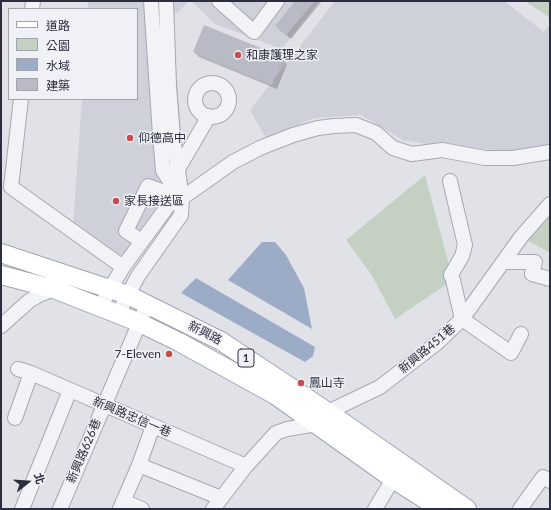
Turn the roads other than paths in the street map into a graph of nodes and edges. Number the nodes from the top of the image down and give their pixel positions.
1 (151, 1) edge
2 (166, 1) edge
3 (218, 1) edge
4 (277, 1) edge
5 (21, 100) edge
6 (209, 116) dead end
7 (550, 152) edge
8 (178, 169) junction
9 (163, 171) junction
10 (450, 181) dead end
11 (182, 198) junction
12 (550, 204) edge
13 (142, 241) junction
14 (1, 253) edge
15 (503, 262) junction
16 (123, 266) junction
17 (2, 274) edge
18 (550, 279) edge
19 (110, 288) junction
20 (54, 289) junction
21 (128, 295) junction
22 (147, 305) junction
23 (100, 307) junction
24 (118, 314) junction
25 (462, 319) junction
26 (138, 322) junction
27 (1, 326) edge
28 (521, 334) dead end
29 (70, 390) junction
30 (104, 405) junction
31 (15, 418) dead end
32 (323, 418) junction
33 (153, 426) junction
34 (139, 465) junction
35 (246, 466) junction
36 (393, 479) junction
37 (550, 481) edge
38 (217, 504) edge
39 (121, 505) edge
40 (22, 509) edge
41 (60, 509) edge
42 (142, 509) edge
43 (375, 509) edge
44 (440, 509) edge
45 (467, 509) edge
46 (520, 509) edge

1 - 9 street
2 - 8 street
3 - 4 street
5 - 16 street
6 - 8 street
7 - 11 street
8 - 9 street
8 - 11 street
9 - 11 street
10 - 25 street
11 - 13 street
11 - 13 street
11 - 21 street
12 - 15 street, 新興路451巷
13 - 16 street
14 - 19 main road, 新興路 / 1
15 - 18 street
15 - 25 street, 新興路451巷
16 - 19 street
17 - 20 main road, 新興路 / 1
19 - 21 main road, 新興路 / 1
19 - 23 street
20 - 23 main road, 新興路 / 1
20 - 27 street
21 - 22 main road, 新興路 / 1
21 - 24 street
22 - 26 street, 新興路626巷
22 - 32 main road, 新興路 / 1
23 - 24 main road, 新興路 / 1
24 - 26 main road, 新興路 / 1
25 - 28 street
25 - 32 street, 新興路451巷
26 - 30 street, 新興路626巷
26 - 32 main road, 新興路 / 1
29 - 30 street, 新興路忠信一巷
29 - 31 street, 新興路忠信一巷
29 - 40 street
30 - 33 street, 新興路忠信一巷
30 - 41 street, 新興路626巷
32 - 35 street, 新興路451巷
32 - 36 main road, 新興路 / 1
32 - 45 main road, 新興路 / 1
33 - 34 street
33 - 35 street, 新興路忠信一巷
34 - 38 street
34 - 39 street
35 - 38 street, 新興路451巷
36 - 43 street
36 - 44 main road, 新興路 / 1
37 - 46 street
39 - 42 street

